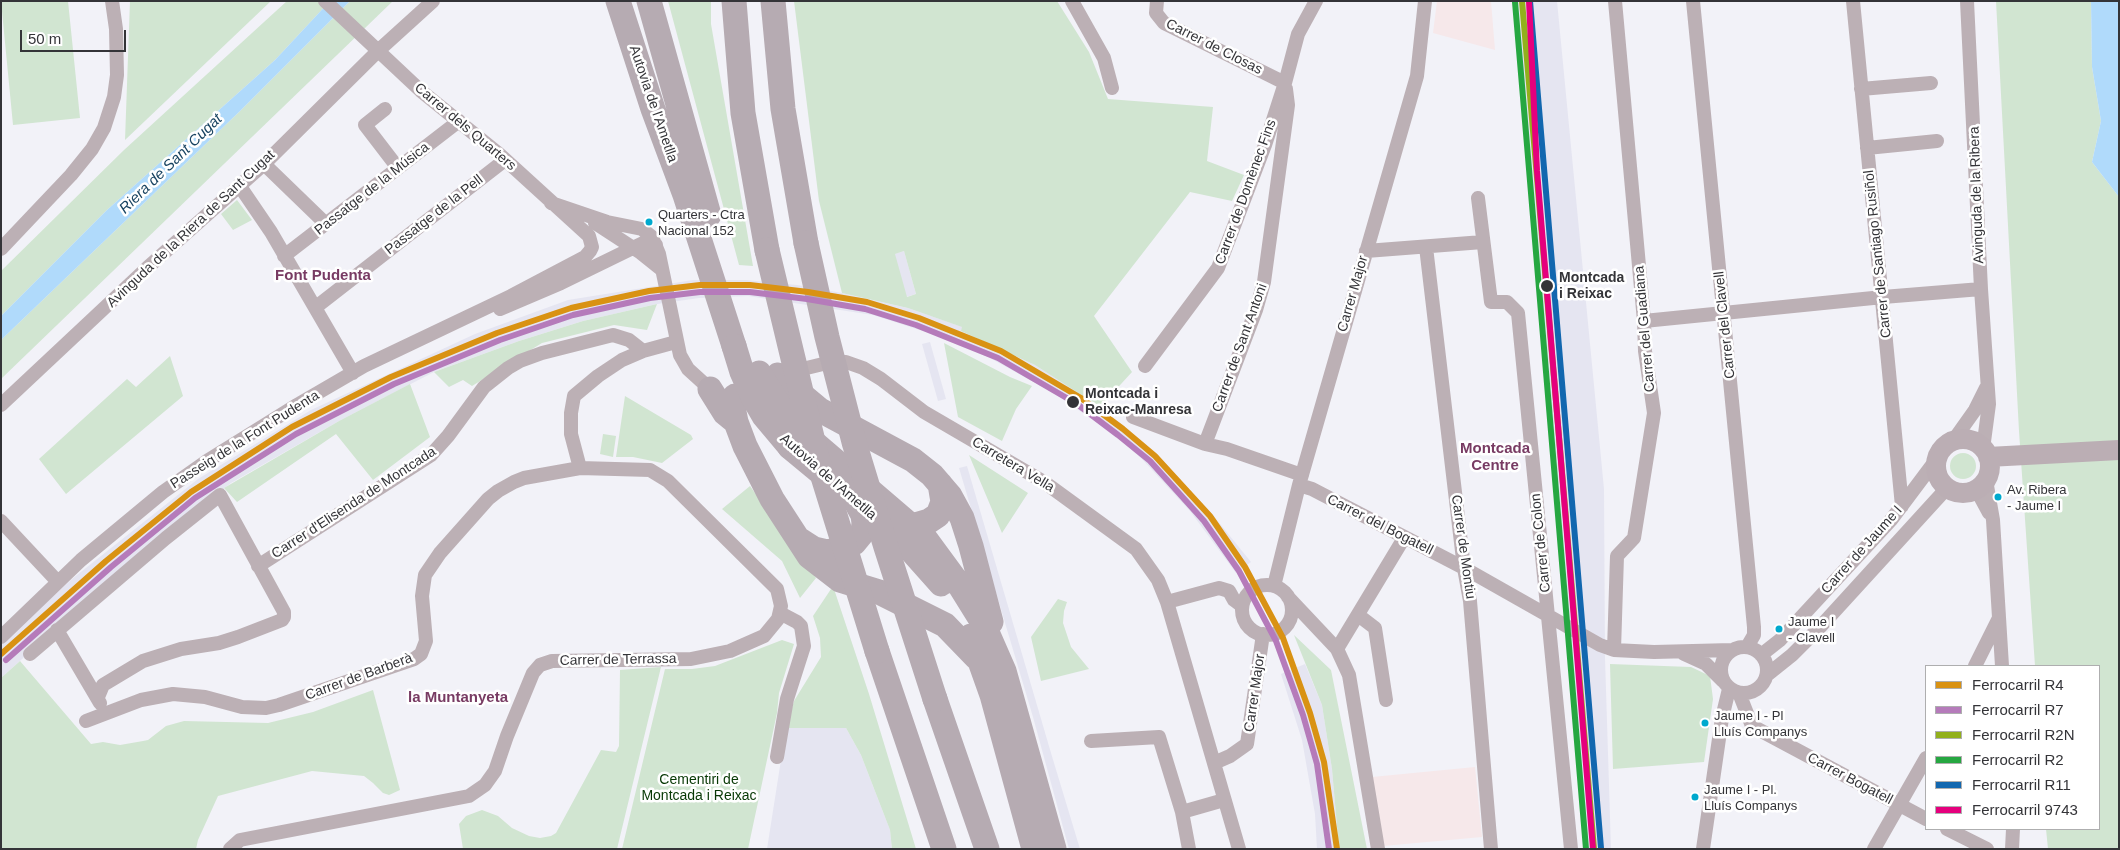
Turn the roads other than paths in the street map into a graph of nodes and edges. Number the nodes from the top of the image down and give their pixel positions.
1 (112, 1) edge
2 (325, 1) edge
3 (433, 1) edge
4 (618, 1) edge
5 (649, 1) edge
6 (656, 1) edge
7 (734, 1) edge
8 (773, 1) edge
9 (1072, 1) edge
10 (1156, 1) edge
11 (1316, 1) edge
12 (1425, 1) edge
13 (1615, 1) edge
14 (1693, 1) edge
15 (1853, 1) edge
16 (1967, 1) edge
17 (379, 50) junction
18 (1931, 83) dead end
19 (1285, 84) junction
20 (1112, 88) dead end
21 (1862, 90) junction
22 (677, 97) junction
23 (386, 109) dead end
24 (459, 121) junction
25 (1937, 141) dead end
26 (1867, 148) junction
27 (505, 160) junction
28 (264, 164) junction
29 (398, 168) junction
30 (239, 186) junction
31 (1478, 198) dead end
32 (551, 203) junction
33 (577, 212) junction
34 (326, 224) junction
35 (1483, 242) junction
36 (656, 245) junction
37 (592, 247) joint
38 (1426, 247) junction
39 (634, 248) junction
40 (1, 249) edge
41 (1366, 251) junction
42 (284, 256) junction
43 (662, 273) junction
44 (720, 277) junction
45 (1981, 289) junction
46 (1882, 297) junction
47 (316, 307) junction
48 (1724, 314) junction
49 (467, 316) junction
50 (1644, 321) junction
51 (676, 342) junction
52 (643, 351) junction
53 (1145, 366) dead end
54 (353, 373) junction
55 (788, 378) junction
56 (1986, 388) junction
57 (710, 389) junction
58 (735, 396) junction
59 (1, 405) edge
60 (1133, 417) dead end
61 (736, 422) junction
62 (795, 438) junction
63 (1953, 441) junction
64 (1205, 444) junction
65 (2119, 450) edge
66 (1992, 454) junction
67 (1936, 460) junction
68 (580, 468) junction
69 (1300, 480) junction
70 (940, 484) junction
71 (1981, 484) junction
72 (1947, 488) junction
73 (857, 504) junction
74 (1902, 506) junction
75 (1, 521) edge
76 (912, 526) junction
77 (796, 537) junction
78 (1404, 538) junction
79 (258, 566) junction
80 (1464, 568) junction
81 (58, 582) junction
82 (1274, 586) junction
83 (1288, 597) junction
84 (1166, 602) junction
85 (1242, 606) junction
86 (780, 613) junction
87 (1548, 614) junction
88 (1358, 615) junction
89 (1999, 617) junction
90 (57, 630) junction
91 (1263, 634) junction
92 (1, 636) edge
93 (1747, 647) junction
94 (1337, 649) junction
95 (1614, 650) junction
96 (1732, 650) junction
97 (1678, 652) junction
98 (30, 654) dead end
99 (1761, 654) junction
100 (1975, 665) edge
101 (2002, 665) edge
102 (993, 667) junction
103 (1767, 675) junction
104 (1731, 688) junction
105 (98, 697) junction
106 (1386, 700) dead end
107 (111, 710) junction
108 (86, 721) dead end
109 (1091, 740) dead end
110 (777, 757) dead end
111 (1925, 760) edge
112 (1214, 763) junction
113 (1224, 800) junction
114 (1899, 806) junction
115 (1182, 812) junction
116 (1925, 819) edge
117 (1949, 830) edge
118 (2013, 830) edge
119 (230, 849) edge
120 (944, 849) edge
121 (987, 849) edge
122 (1034, 849) edge
123 (1054, 849) edge
124 (1190, 849) edge
125 (1238, 849) edge
126 (1378, 849) edge
127 (1491, 849) edge
128 (1571, 849) edge
129 (1703, 849) edge
130 (1874, 849) edge
131 (1987, 849) edge
132 (2012, 849) edge

1 - 40 street
2 - 17 street, Carrer dels Quarters
3 - 17 street, Avinguda de la Riera de Sant Cugat
4 - 44 highway, Autovia de l'Ametlla
5 - 22 highway, Autovia de l'Ametlla
6 - 22 highway
7 - 120 highway, bridge
8 - 121 highway, bridge
9 - 20 street
10 - 19 street, Carrer de Closas
11 - 19 street, Carrer de Domènec Fins
12 - 41 street, Carrer Major
13 - 50 street, Carrer del Guadiana
14 - 48 street, Carrer del Clavell
15 - 21 street, Carrer de Santiago Rusiñol
16 - 45 street, Avinguda de la Ribera
17 - 24 street, Carrer dels Quarters
17 - 28 street, Avinguda de la Riera de Sant Cugat
18 - 21 street
19 - 53 street, Carrer de Domènec Fins
19 - 64 street, Carrer de Sant Antoni
21 - 26 street, Carrer de Santiago Rusiñol
22 - 44 highway, Autovia de l'Ametlla
23 - 29 street
24 - 27 street, Carrer dels Quarters
24 - 29 street, Passatge de la Música
25 - 26 street
26 - 46 street, Carrer de Santiago Rusiñol
27 - 32 street, Carrer dels Quarters
27 - 47 street, Passatge de la Pell
28 - 30 street, Avinguda de la Riera de Sant Cugat
28 - 34 street
29 - 34 street, Passatge de la Música
30 - 42 street
30 - 59 street, Avinguda de la Riera de Sant Cugat
31 - 35 street, Carrer de Colon
32 - 33 street, Carrer dels Quarters
32 - 37 street, Carrer dels Quarters
33 - 36 street, Carrer dels Quarters
33 - 39 street, Carrer dels Quarters
34 - 42 street, Passatge de la Música
35 - 38 street
35 - 87 street, Carrer de Colon
36 - 39 street, Passeig de la Font Pudenta
36 - 43 street
37 - 49 street, Passeig de la Font Pudenta
38 - 41 street
38 - 80 street, Carrer de Montiu
39 - 43 street, Carrer dels Quarters
39 - 49 street, Passeig de la Font Pudenta
41 - 69 street, Carrer Major
42 - 47 street
43 - 51 street
44 - 62 highway, Autovia de l'Ametlla, bridge
45 - 46 street
45 - 56 street, Avinguda de la Ribera
46 - 48 street
46 - 74 street, Carrer de Santiago Rusiñol
47 - 54 street
48 - 50 street
48 - 93 street, Carrer del Clavell
49 - 54 street, Passeig de la Font Pudenta
50 - 95 street, Carrer del Guadiana
51 - 52 street
51 - 57 street
52 - 68 street
52 - 79 street, Carrer d'Elisenda de Montcada
54 - 81 street, Passeig de la Font Pudenta
55 - 58 street, Carretera Vella
55 - 70 highway
55 - 84 street, Carretera Vella
56 - 63 street, Avinguda de la Ribera
56 - 66 street, Avinguda de la Ribera
57 - 58 street
57 - 61 highway
58 - 61 highway
60 - 64 street, Carrer del Bogatell
61 - 77 highway
62 - 73 highway, Autovia de l'Ametlla
62 - 76 highway, Autovia de l'Ametlla
63 - 66 street
63 - 67 street
64 - 69 street, Carrer del Bogatell
65 - 66 street
66 - 71 street
67 - 72 street
67 - 74 street, Carrer de Jaume I
68 - 86 street, Carrer de Barberà
68 - 107 street, Carrer de Barberà
69 - 78 street, Carrer del Bogatell
69 - 82 street, Carrer Major
70 - 76 highway
70 - 102 highway
71 - 72 street
71 - 89 street
72 - 103 street, Carrer de Jaume I
73 - 77 highway
73 - 102 highway, Autovia de l'Ametlla
74 - 99 street, Carrer de Jaume I
75 - 81 street
76 - 102 highway, Autovia de l'Ametlla
77 - 102 highway
78 - 80 street, Carrer del Bogatell
78 - 88 street
79 - 90 street
79 - 105 street
80 - 87 street, Carrer del Bogatell
80 - 127 street, Carrer de Montiu
81 - 92 street, Passeig de la Font Pudenta
82 - 83 street
82 - 85 street
83 - 91 street
83 - 94 street
84 - 85 street
84 - 112 street, Carretera Vella
85 - 91 street
86 - 110 street
86 - 119 street, Carrer de Terrassa
87 - 95 street, Carrer del Bogatell
87 - 128 street, Carrer de Colon
88 - 94 street
88 - 106 street
89 - 100 street
89 - 101 street
90 - 98 street
90 - 105 street
91 - 112 street, Carrer Major
93 - 96 street
93 - 99 street
94 - 126 street
95 - 97 street, Carrer del Bogatell
96 - 97 street, Carrer del Bogatell
96 - 104 street
97 - 104 street, Carrer del Bogatell
99 - 103 street
102 - 122 highway, Autovia de l'Ametlla
102 - 123 highway, Autovia de l'Ametlla
103 - 104 street
104 - 114 street, Carrer Bogatell
104 - 129 street
105 - 107 street
107 - 108 street, Carrer de Barberà
109 - 115 street
111 - 114 street
112 - 113 street, Carretera Vella
113 - 115 street
113 - 125 street, Carretera Vella
114 - 116 street, Carrer Bogatell
114 - 130 street
115 - 124 street
117 - 131 street
118 - 132 street

